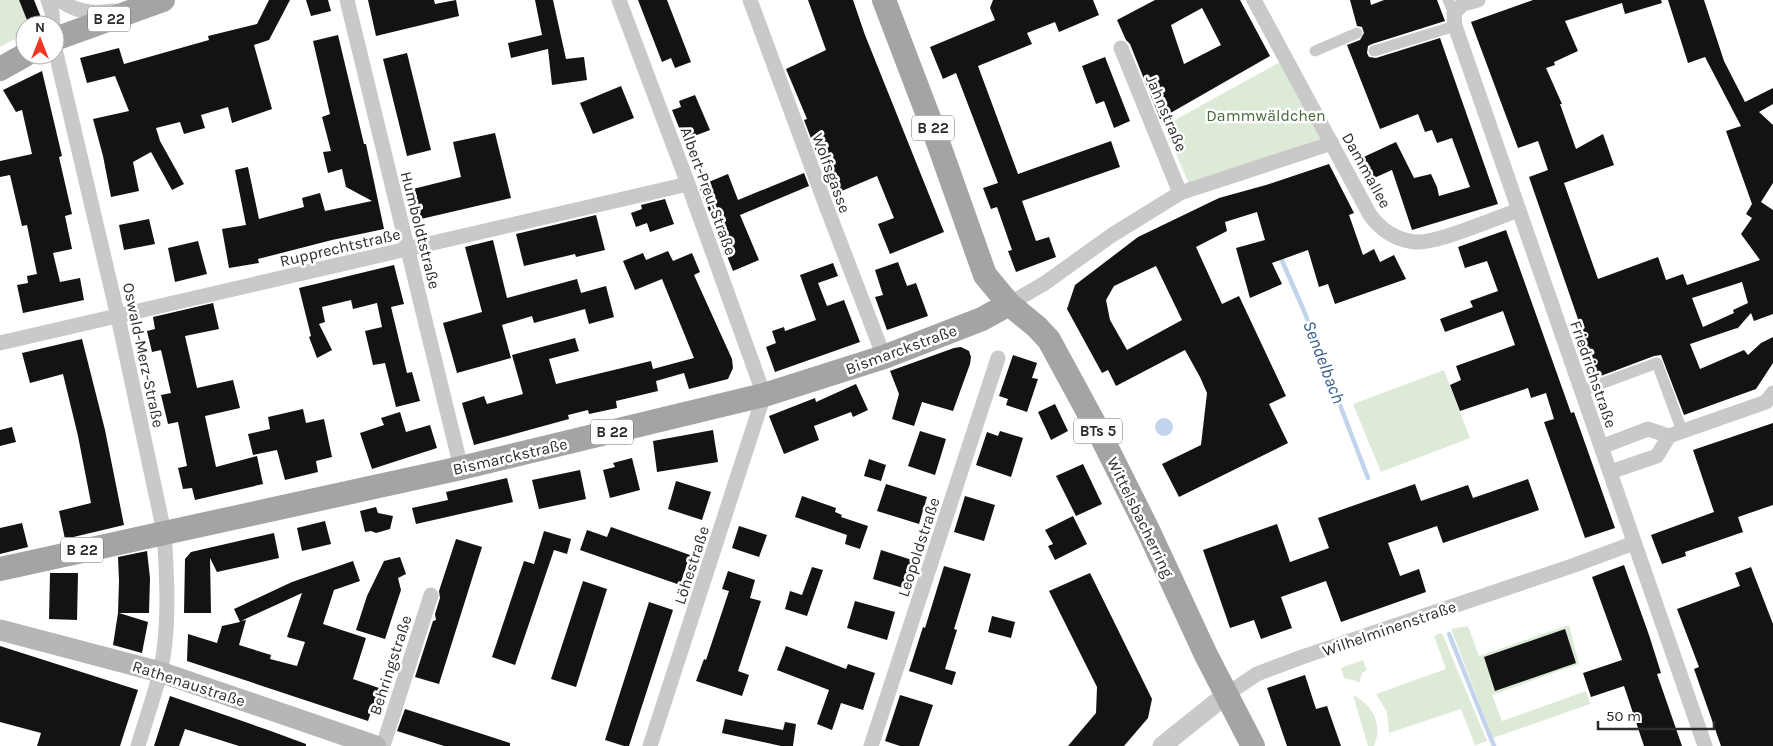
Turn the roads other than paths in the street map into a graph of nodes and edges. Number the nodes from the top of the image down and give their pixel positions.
1 (48, 0) edge
2 (60, 0) edge
3 (347, 0) edge
4 (619, 0) edge
5 (750, 0) edge
6 (884, 0) edge
7 (1254, 0) edge
8 (1478, 0) edge
9 (156, 2) edge
10 (1452, 13) edge
11 (52, 15) edge
12 (1357, 33) dead end
13 (65, 35) edge
14 (1121, 48) dead end
15 (1316, 51) dead end
16 (1374, 51) dead end
17 (15, 61) edge
18 (59, 65) edge
19 (0, 69) edge
20 (1332, 143) junction
21 (688, 184) junction
22 (1180, 192) junction
23 (1519, 210) junction
24 (407, 249) junction
25 (1009, 304) junction
26 (118, 317) junction
27 (0, 343) edge
28 (884, 356) junction
29 (998, 358) dead end
30 (1582, 391) junction
31 (1773, 393) edge
32 (764, 395) junction
33 (1675, 434) junction
34 (1601, 446) junction
35 (461, 468) junction
36 (1610, 472) junction
37 (164, 532) junction
38 (1634, 543) junction
39 (0, 569) edge
40 (431, 595) dead end
41 (0, 630) edge
42 (160, 672) junction
43 (1227, 694) junction
44 (138, 746) edge
45 (376, 746) edge
46 (383, 746) edge
47 (650, 746) edge
48 (871, 746) edge
49 (1162, 746) edge
50 (1253, 746) edge
51 (1705, 746) edge

1 - 11 street
2 - 9 street
3 - 24 street, Humboldtstraße
4 - 21 street, Albert-Preu-Straße
5 - 28 street, Wolfsgasse
6 - 25 main road, Wittelsbacherring / B 22
7 - 20 street, Dammallee
8 - 10 street
9 - 13 main road, B 22
10 - 16 street
10 - 23 street, Friedrichstraße
12 - 15 street
14 - 22 street, Jahnstraße
17 - 19 main road
18 - 26 street, Oswald-Merz-Straße
20 - 22 street
20 - 23 street, Dammallee
21 - 24 street, Rupprechtstraße
21 - 32 street, Albert-Preu-Straße
22 - 25 street
23 - 30 street, Friedrichstraße
24 - 26 street, Rupprechtstraße
24 - 35 street, Humboldtstraße
25 - 28 main road, Bismarckstraße / B 22
25 - 43 main road, Wittelsbacherring / BTs 5
26 - 27 street, Rupprechtstraße
26 - 37 street, Oswald-Merz-Straße
28 - 32 main road, Bismarckstraße / B 22
29 - 48 street, Leopoldstraße
30 - 33 street
30 - 34 street, Friedrichstraße
31 - 33 street
32 - 35 main road, Bismarckstraße / B 22
32 - 47 street, Löhestraße
33 - 34 street
33 - 36 street
34 - 36 street, Friedrichstraße
35 - 37 main road, Bismarckstraße / B 22
36 - 38 street, Friedrichstraße
37 - 39 main road, Bismarckstraße / B 22
37 - 42 street, Oswald-Merz-Straße
38 - 43 street, Wilhelminenstraße
38 - 51 street, Friedrichstraße
40 - 46 street, Behringstraße
41 - 42 main road, Rathenaustraße
42 - 44 street, Oswald-Merz-Straße
42 - 45 main road, Rathenaustraße
43 - 49 street, Wilhelminenstraße
43 - 50 main road, Wittelsbacherring

